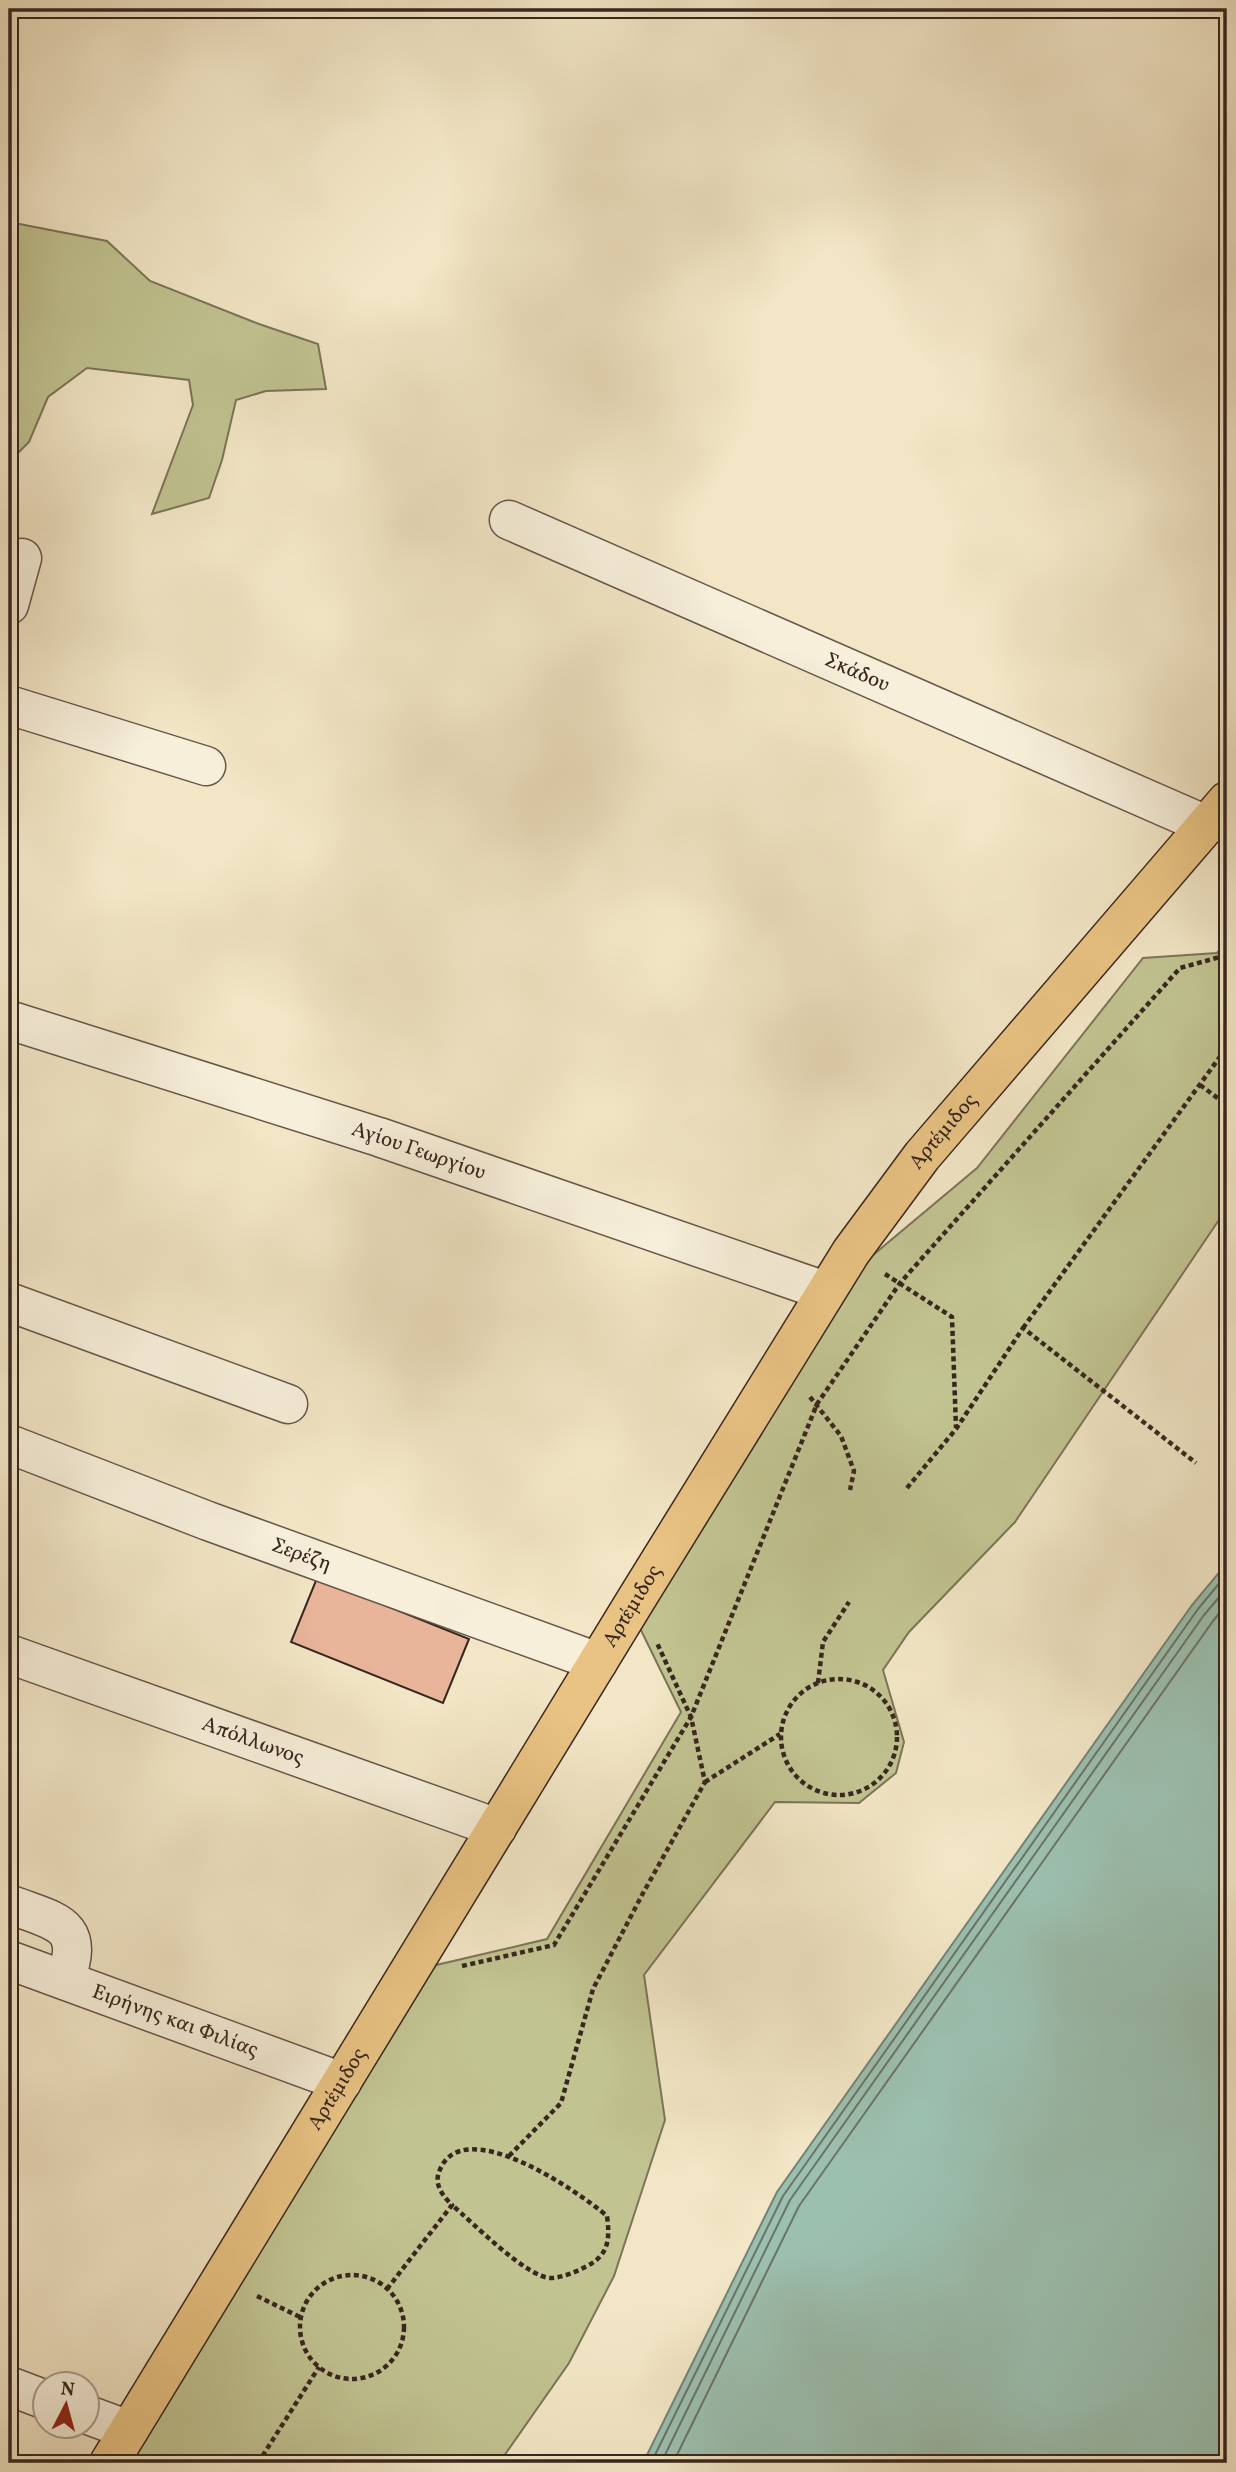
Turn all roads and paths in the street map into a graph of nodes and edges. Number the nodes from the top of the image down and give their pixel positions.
1 (509, 520) dead end
2 (22, 558) dead end
3 (9, 605) edge
4 (9, 705) edge
5 (206, 766) dead end
6 (1217, 813) edge
7 (1227, 955) edge
8 (9, 1020) edge
9 (1227, 1047) edge
10 (1200, 1084) junction
11 (1227, 1105) edge
12 (851, 1252) junction
13 (900, 1283) junction
14 (825, 1291) junction
15 (9, 1302) edge
16 (1023, 1328) junction
17 (778, 1369) junction
18 (288, 1404) dead end
19 (817, 1404) junction
20 (956, 1429) junction
21 (9, 1444) edge
22 (1196, 1463) dead end
23 (907, 1488) dead end
24 (850, 1490) dead end
25 (637, 1598) junction
26 (849, 1602) dead end
27 (9, 1654) edge
28 (598, 1662) junction
29 (818, 1683) junction
30 (691, 1717) junction
31 (780, 1734) junction
32 (705, 1782) junction
33 (497, 1828) junction
34 (9, 1904) edge
35 (9, 1960) edge
36 (449, 1969) dead end
37 (65, 1980) junction
38 (342, 2082) junction
39 (509, 2156) junction
40 (452, 2205) junction
41 (387, 2289) junction
42 (318, 2367) junction
43 (9, 2386) edge
44 (32, 2395) edge
45 (102, 2420) edge
46 (129, 2430) junction
47 (108, 2463) edge
48 (258, 2463) edge

1 - 6 street, Σκάδου
2 - 3 street
4 - 5 street
6 - 12 main road, Αρτέμιδος
7 - 13 path
8 - 14 street, Αγίου Γεωργίου
9 - 10 path
10 - 11 path
10 - 16 path
12 - 13 path
12 - 14 main road, Αρτέμιδος
13 - 19 path
13 - 20 path
14 - 17 main road, Αρτέμιδος
15 - 18 street
16 - 20 path
16 - 22 path
17 - 19 path
17 - 25 main road, Αρτέμιδος
19 - 24 path
19 - 30 path
20 - 23 path
21 - 28 street, Σερέζη
25 - 28 main road, Αρτέμιδος
25 - 30 path
26 - 29 path
27 - 33 street, Απόλλωνος
28 - 33 main road, Αρτέμιδος
29 - 31 path
29 - 31 path
30 - 32 path
30 - 36 path
31 - 32 path
32 - 39 path
33 - 38 main road, Αρτέμιδος
34 - 37 street
35 - 37 street, Ειρήνης και Φιλίας
37 - 38 street, Ειρήνης και Φιλίας
38 - 46 main road, Αρτέμιδος
39 - 40 path
39 - 40 path
40 - 41 path
41 - 42 path
41 - 42 path
42 - 48 path
43 - 44 street
45 - 46 street
46 - 47 main road, Αρτέμιδος

